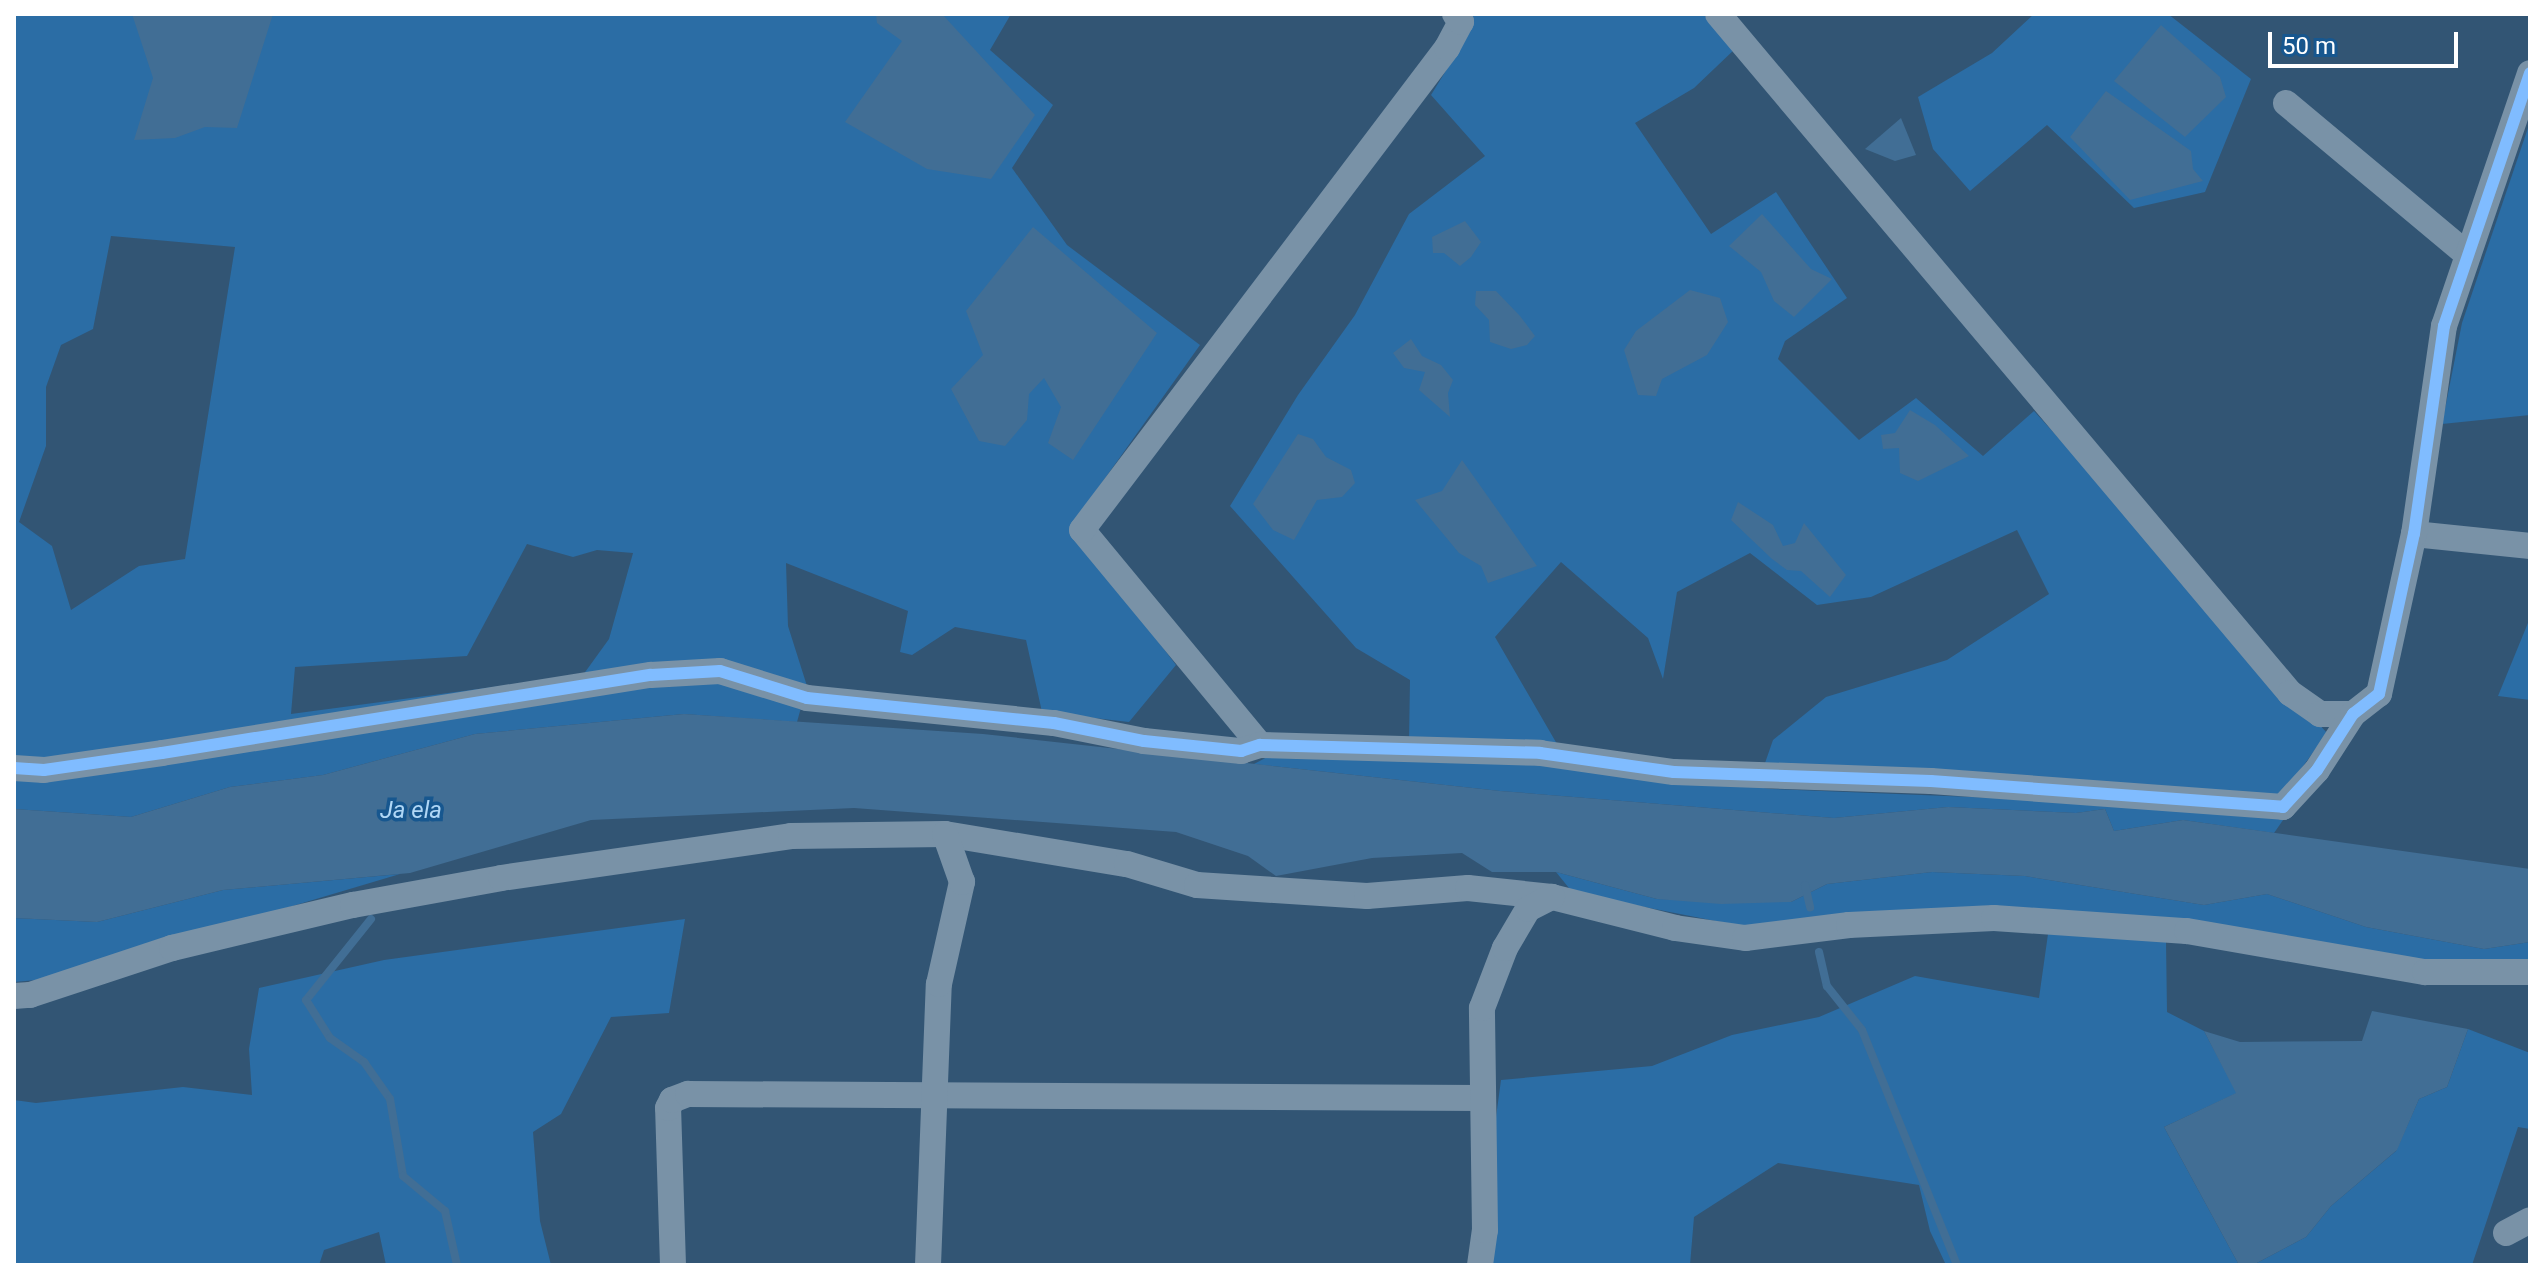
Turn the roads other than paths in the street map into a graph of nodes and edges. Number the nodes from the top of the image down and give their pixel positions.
1 (1455, 14) edge
2 (1718, 14) edge
3 (2530, 73) edge
4 (2286, 103) dead end
5 (2468, 255) junction
6 (2414, 534) junction
7 (2530, 546) edge
8 (2353, 714) junction
9 (1260, 745) junction
10 (14, 768) edge
11 (945, 834) junction
12 (1552, 897) junction
13 (2530, 972) edge
14 (14, 996) edge
15 (932, 1094) junction
16 (1483, 1098) junction
17 (2530, 1220) edge
18 (2506, 1233) dead end
19 (673, 1265) edge
20 (928, 1265) edge
21 (1480, 1265) edge

1 - 9 street
2 - 8 street
3 - 5 street
4 - 5 street
5 - 6 street
6 - 7 street
6 - 8 street
8 - 9 street
9 - 10 street
11 - 12 street
11 - 14 street
11 - 15 street
12 - 13 street
12 - 16 street
15 - 16 street
15 - 19 street
15 - 20 street
16 - 21 street
17 - 18 street

